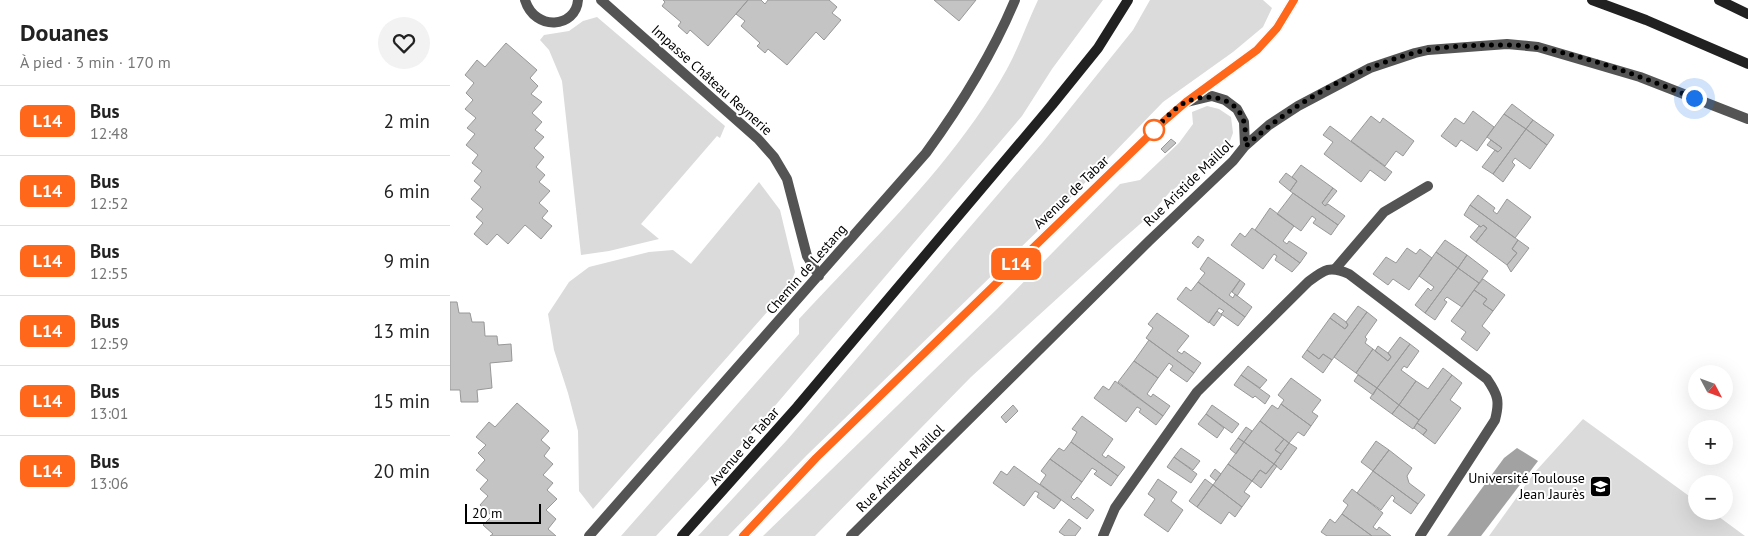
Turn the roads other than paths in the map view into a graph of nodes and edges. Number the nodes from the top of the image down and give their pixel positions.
1 (525, 0) edge
2 (578, 0) edge
3 (601, 0) edge
4 (1015, 0) edge
5 (1128, 0) edge
6 (1294, 0) edge
7 (1592, 0) edge
8 (1719, 0) edge
9 (1748, 14) edge
10 (1748, 64) edge
11 (1186, 102) junction
12 (1748, 119) edge
13 (1246, 146) junction
14 (1428, 186) dead end
15 (1336, 268) junction
16 (819, 276) junction
17 (589, 536) edge
18 (682, 536) edge
19 (743, 536) edge
20 (851, 536) edge
21 (1104, 536) edge
22 (1420, 536) edge

1 - 2 street
3 - 16 street, Impasse Château Reynerie
4 - 16 street, Chemin de Lestang
5 - 18 main road, Avenue de Tabar
6 - 11 main road, Avenue de Tabar
7 - 10 main road
8 - 9 main road
11 - 13 street
11 - 19 main road, Avenue de Tabar
12 - 13 street, Rue Aristide Maillol
13 - 20 street, Rue Aristide Maillol
14 - 15 street
15 - 21 street
15 - 22 street
16 - 17 street, Chemin de Lestang

